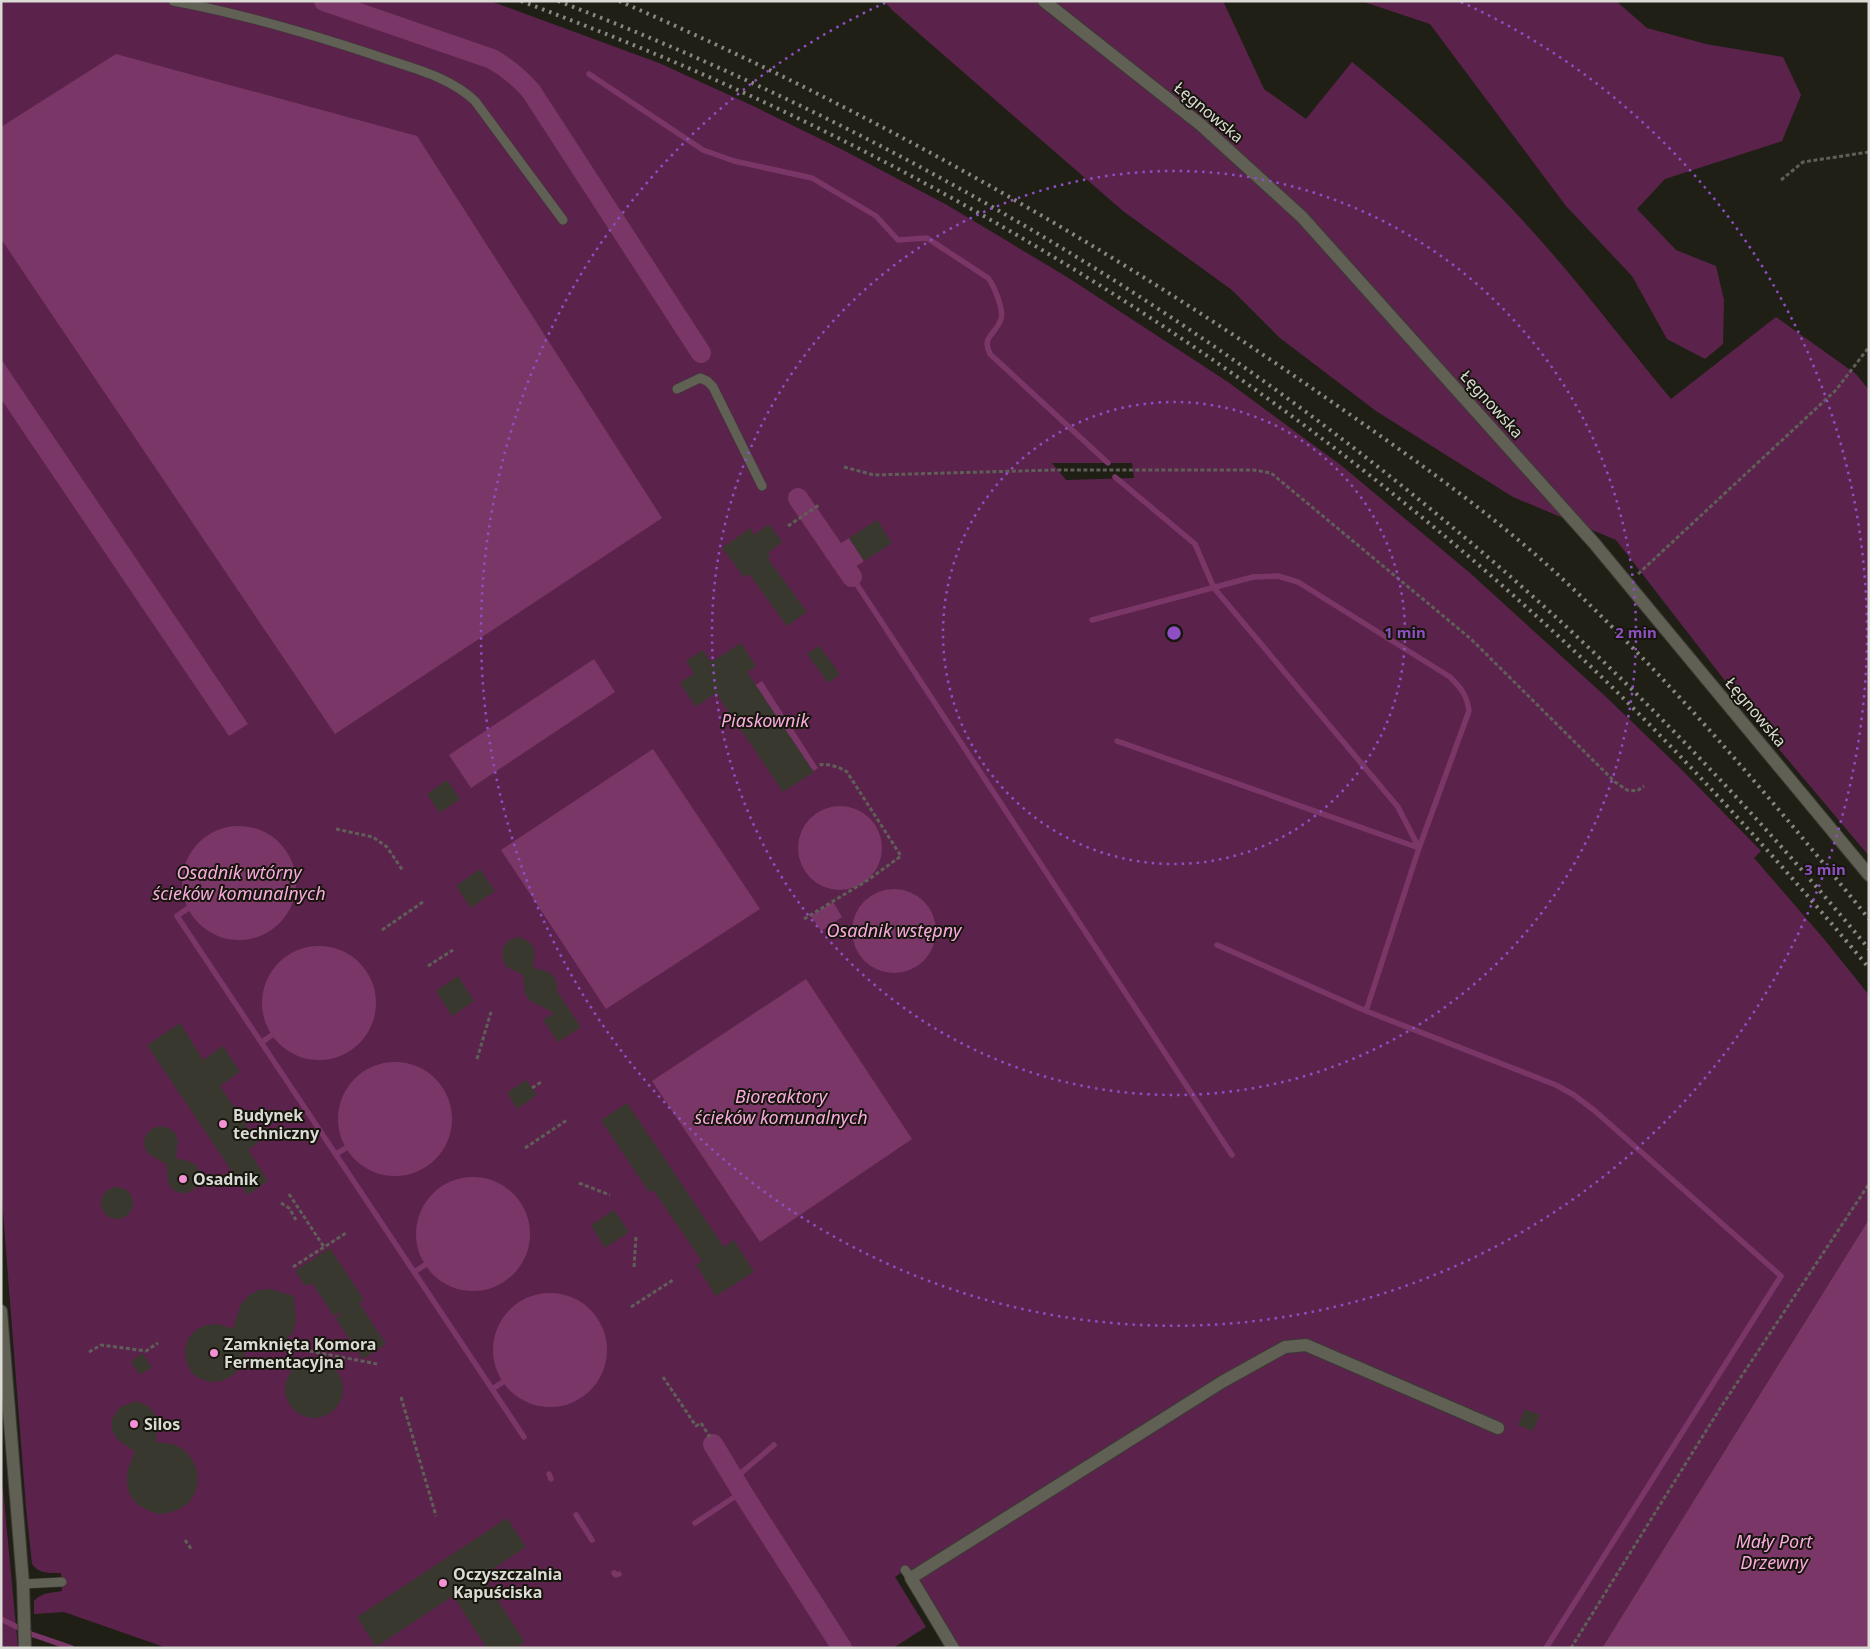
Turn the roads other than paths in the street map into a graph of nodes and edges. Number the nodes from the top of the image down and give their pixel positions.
1 (174, 1) edge
2 (1044, 1) edge
3 (563, 220) dead end
4 (678, 389) dead end
5 (762, 486) dead end
6 (1869, 875) edge
7 (1, 1311) edge
8 (1498, 1428) dead end
9 (62, 1582) dead end
10 (23, 1584) junction
11 (25, 1648) edge
12 (953, 1648) edge

1 - 3 lane
2 - 6 street, Łęgnowska
4 - 5 lane
7 - 10 street
8 - 12 street
9 - 10 lane
10 - 11 street

